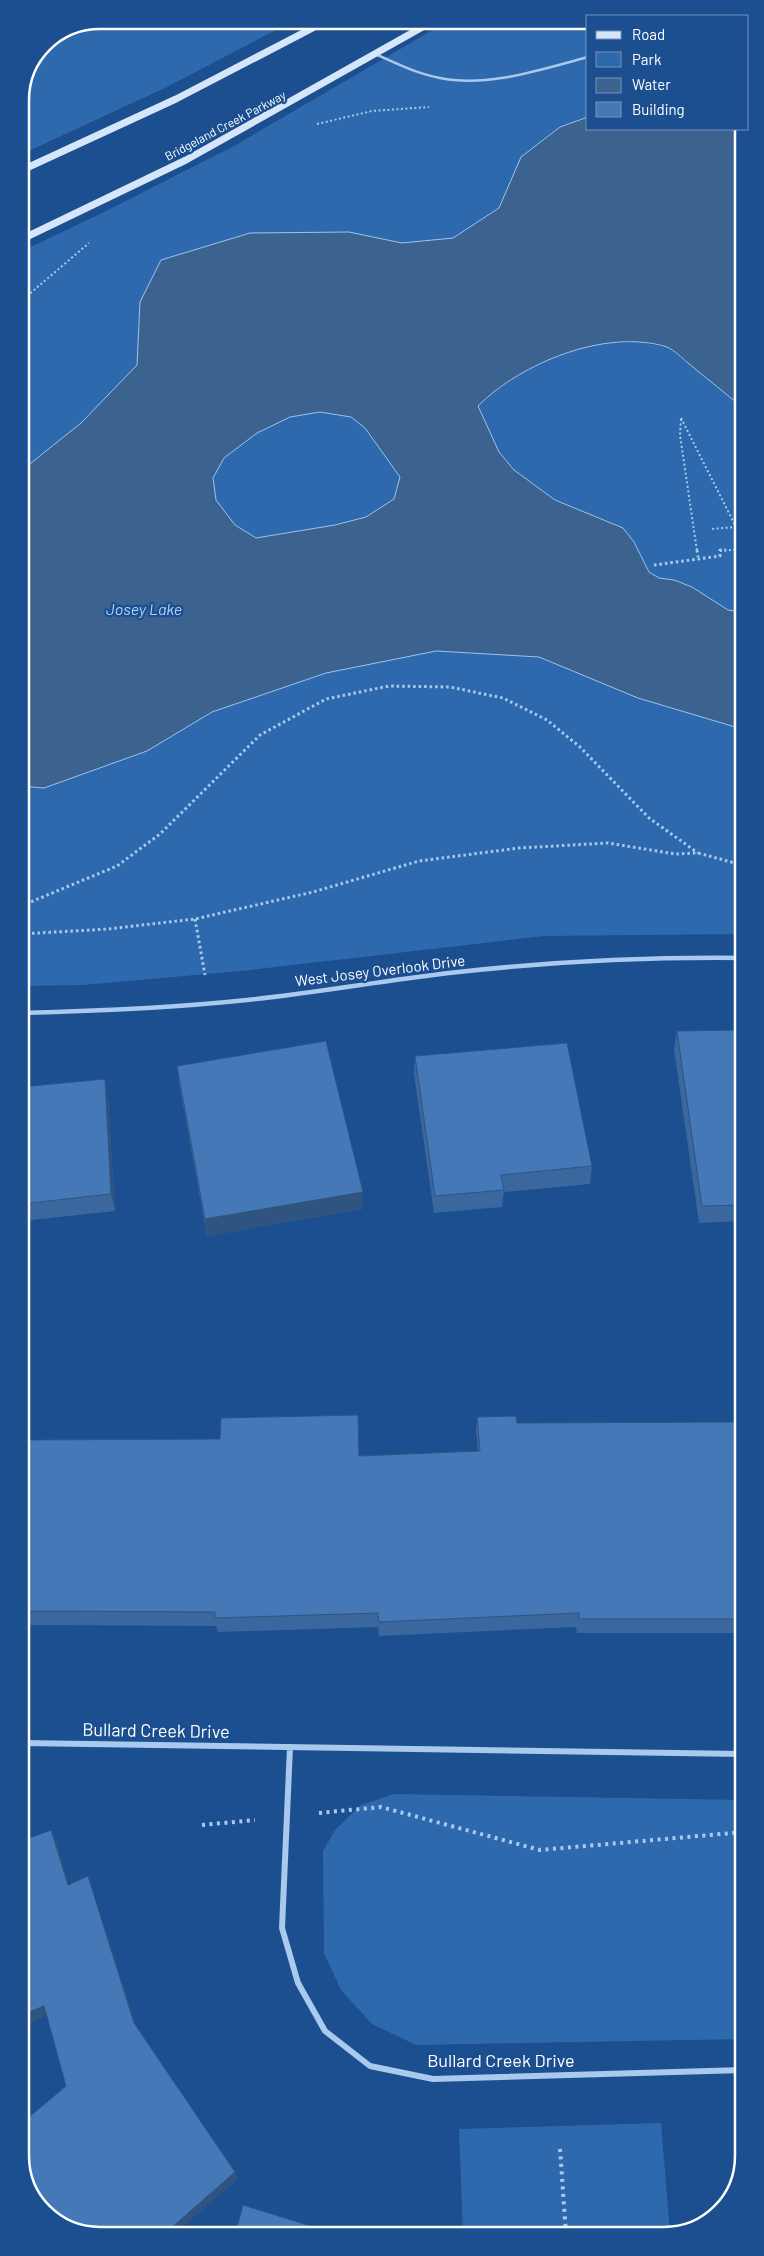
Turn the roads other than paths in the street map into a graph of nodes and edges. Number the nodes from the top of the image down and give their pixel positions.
1 (312, 29) edge
2 (419, 29) edge
3 (375, 54) junction
4 (586, 58) edge
5 (29, 167) edge
6 (29, 236) edge
7 (735, 958) edge
8 (29, 1013) edge
9 (29, 1743) edge
10 (290, 1747) junction
11 (735, 1754) edge
12 (735, 2070) edge

1 - 5 main road
2 - 3 main road, Bridgeland Creek Parkway
3 - 4 lane
3 - 6 main road, Bridgeland Creek Parkway
7 - 8 street, West Josey Overlook Drive
9 - 10 street, Bullard Creek Drive
10 - 11 street, Bullard Creek Drive
10 - 12 street, Bullard Creek Drive

